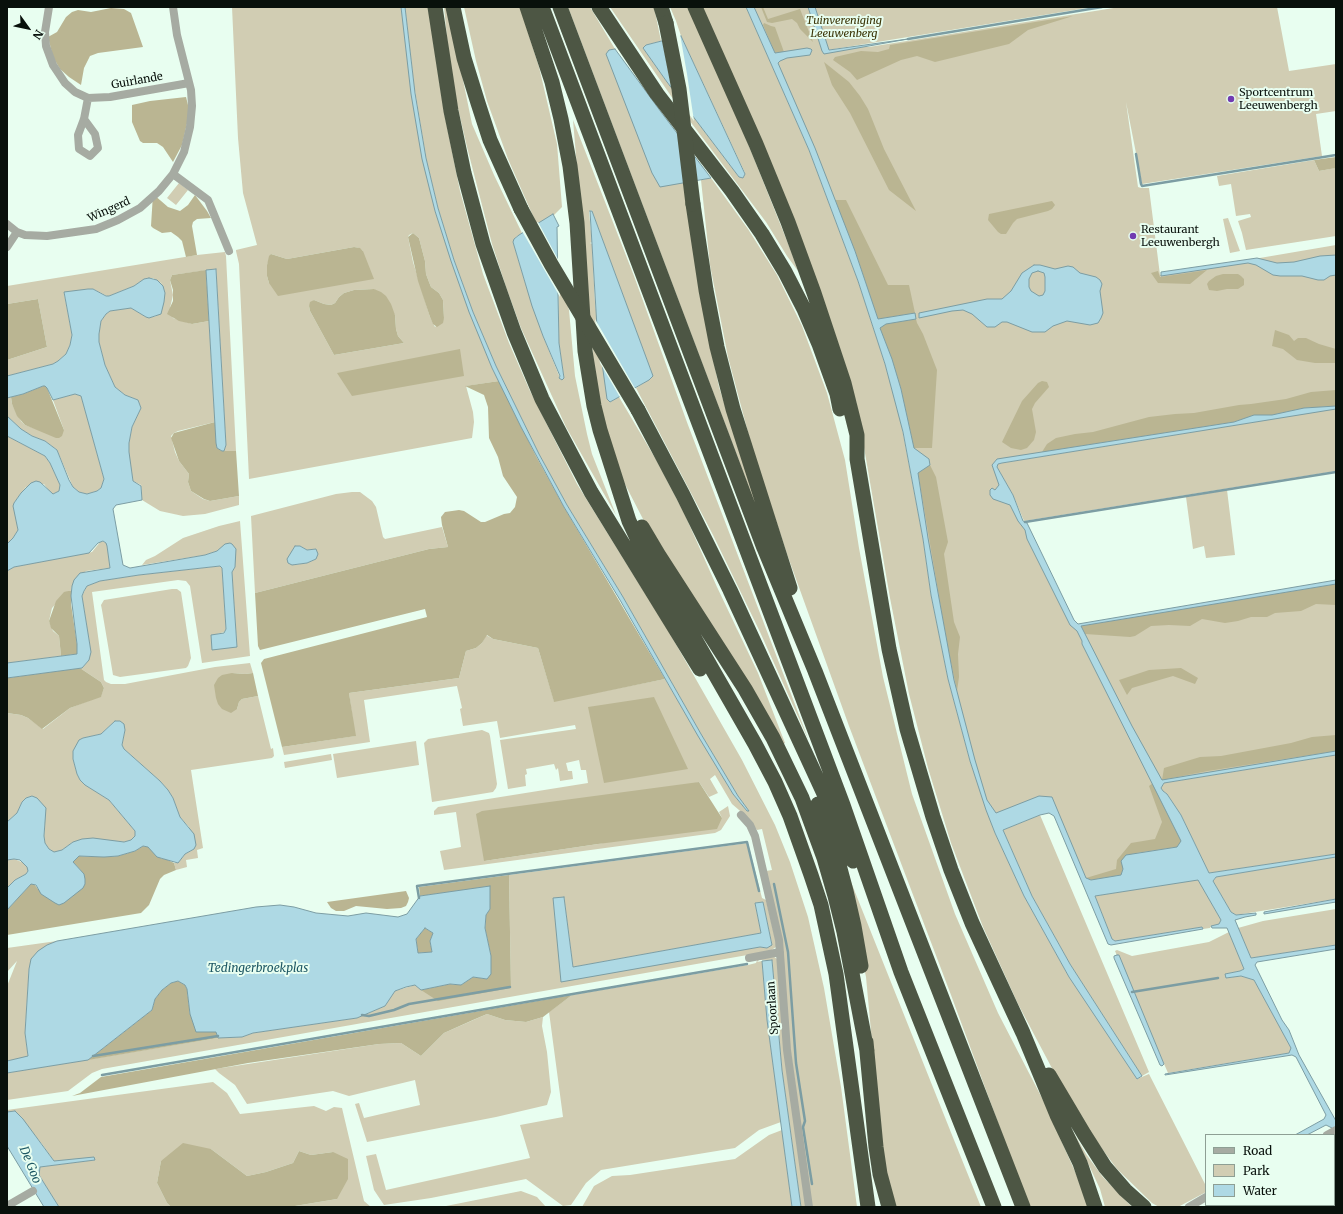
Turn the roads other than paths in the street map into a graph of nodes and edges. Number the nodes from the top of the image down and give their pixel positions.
1 (49, 7) edge
2 (174, 7) edge
3 (435, 7) edge
4 (453, 7) edge
5 (527, 7) edge
6 (542, 7) edge
7 (560, 7) edge
8 (599, 7) edge
9 (661, 7) edge
10 (695, 7) edge
11 (189, 83) junction
12 (88, 98) junction
13 (84, 119) dead end
14 (173, 174) junction
15 (7, 224) edge
16 (17, 232) junction
17 (7, 247) edge
18 (229, 251) dead end
19 (857, 459) junction
20 (614, 475) junction
21 (815, 671) junction
22 (787, 714) junction
23 (755, 744) junction
24 (740, 814) dead end
25 (780, 952) junction
26 (749, 958) dead end
27 (901, 972) junction
28 (1023, 1034) junction
29 (867, 1051) junction
30 (33, 1191) dead end
31 (1205, 1199) edge
32 (7, 1206) edge
33 (809, 1207) edge
34 (868, 1207) edge
35 (889, 1207) edge
36 (994, 1207) edge
37 (1023, 1207) edge
38 (1095, 1207) edge
39 (1144, 1207) edge
40 (1189, 1207) edge

1 - 12 street
2 - 11 street, Wingerd
3 - 23 highway
4 - 22 highway, bridge
5 - 20 highway
6 - 27 highway
7 - 21 highway
8 - 19 highway
9 - 21 highway, bridge
10 - 19 highway
11 - 12 street, Guirlande
11 - 14 street, Wingerd
12 - 13 street
14 - 16 street, Wingerd
14 - 18 street
15 - 16 street, Wingerd
16 - 17 street
19 - 28 highway
20 - 23 highway
20 - 29 highway
21 - 37 highway
22 - 27 highway
22 - 29 highway
23 - 34 highway
24 - 25 street, Spoorlaan
25 - 26 street
25 - 33 street, Spoorlaan
27 - 36 highway
28 - 38 highway
28 - 39 highway
29 - 35 highway
30 - 32 street
31 - 40 street

